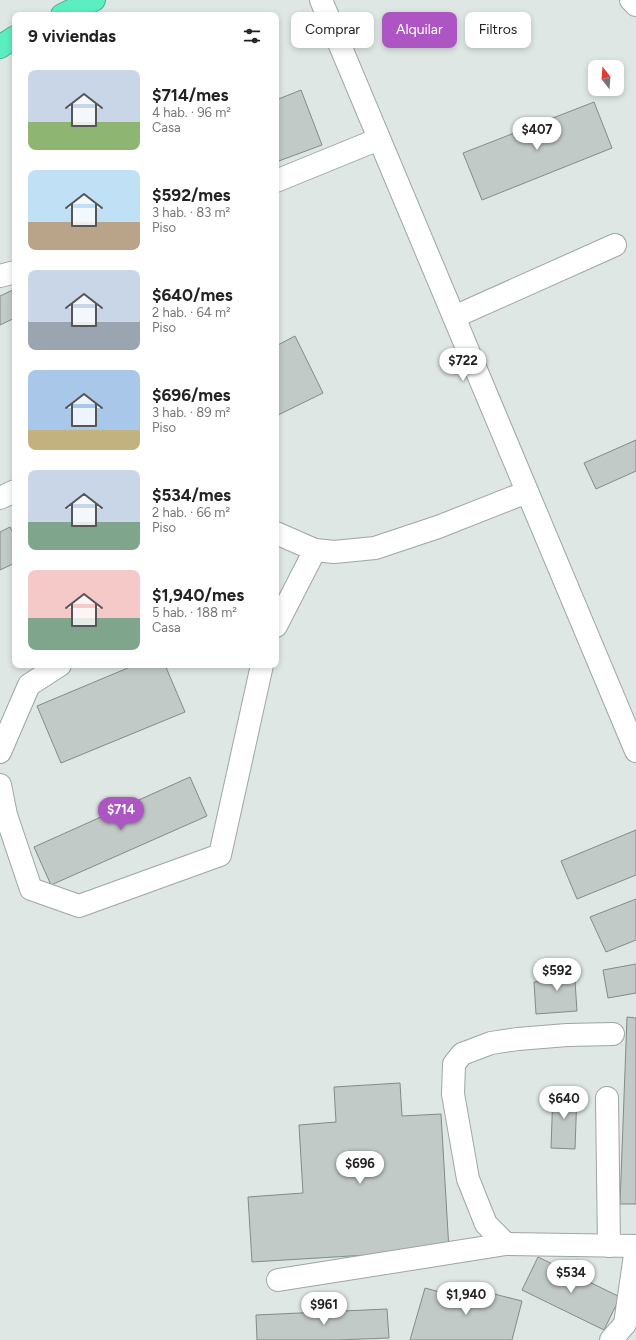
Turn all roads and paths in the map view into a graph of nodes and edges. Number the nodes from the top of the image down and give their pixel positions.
1 (94, 0) edge
2 (321, 0) edge
3 (631, 0) edge
4 (636, 5) edge
5 (68, 12) edge
6 (12, 39) edge
7 (0, 47) edge
8 (379, 139) junction
9 (279, 180) edge
10 (615, 245) dead end
11 (12, 273) edge
12 (0, 276) edge
13 (454, 317) junction
14 (12, 492) edge
15 (527, 492) junction
16 (0, 498) edge
17 (279, 534) edge
18 (315, 550) junction
19 (279, 620) edge
20 (55, 668) edge
21 (261, 668) edge
22 (636, 751) edge
23 (0, 752) edge
24 (0, 785) edge
25 (613, 1034) dead end
26 (607, 1098) dead end
27 (506, 1244) junction
28 (609, 1246) junction
29 (636, 1247) edge
30 (278, 1280) dead end
31 (611, 1340) edge

1 - 5 highway
2 - 8 street
3 - 4 street
6 - 7 highway
8 - 9 street
8 - 13 street
10 - 13 street
11 - 12 street
13 - 15 street
14 - 16 street
15 - 18 street
15 - 22 street
17 - 18 street
18 - 19 street
20 - 23 street
21 - 24 street
25 - 27 street
26 - 28 street
27 - 28 street
27 - 30 street
28 - 29 street
29 - 31 street

